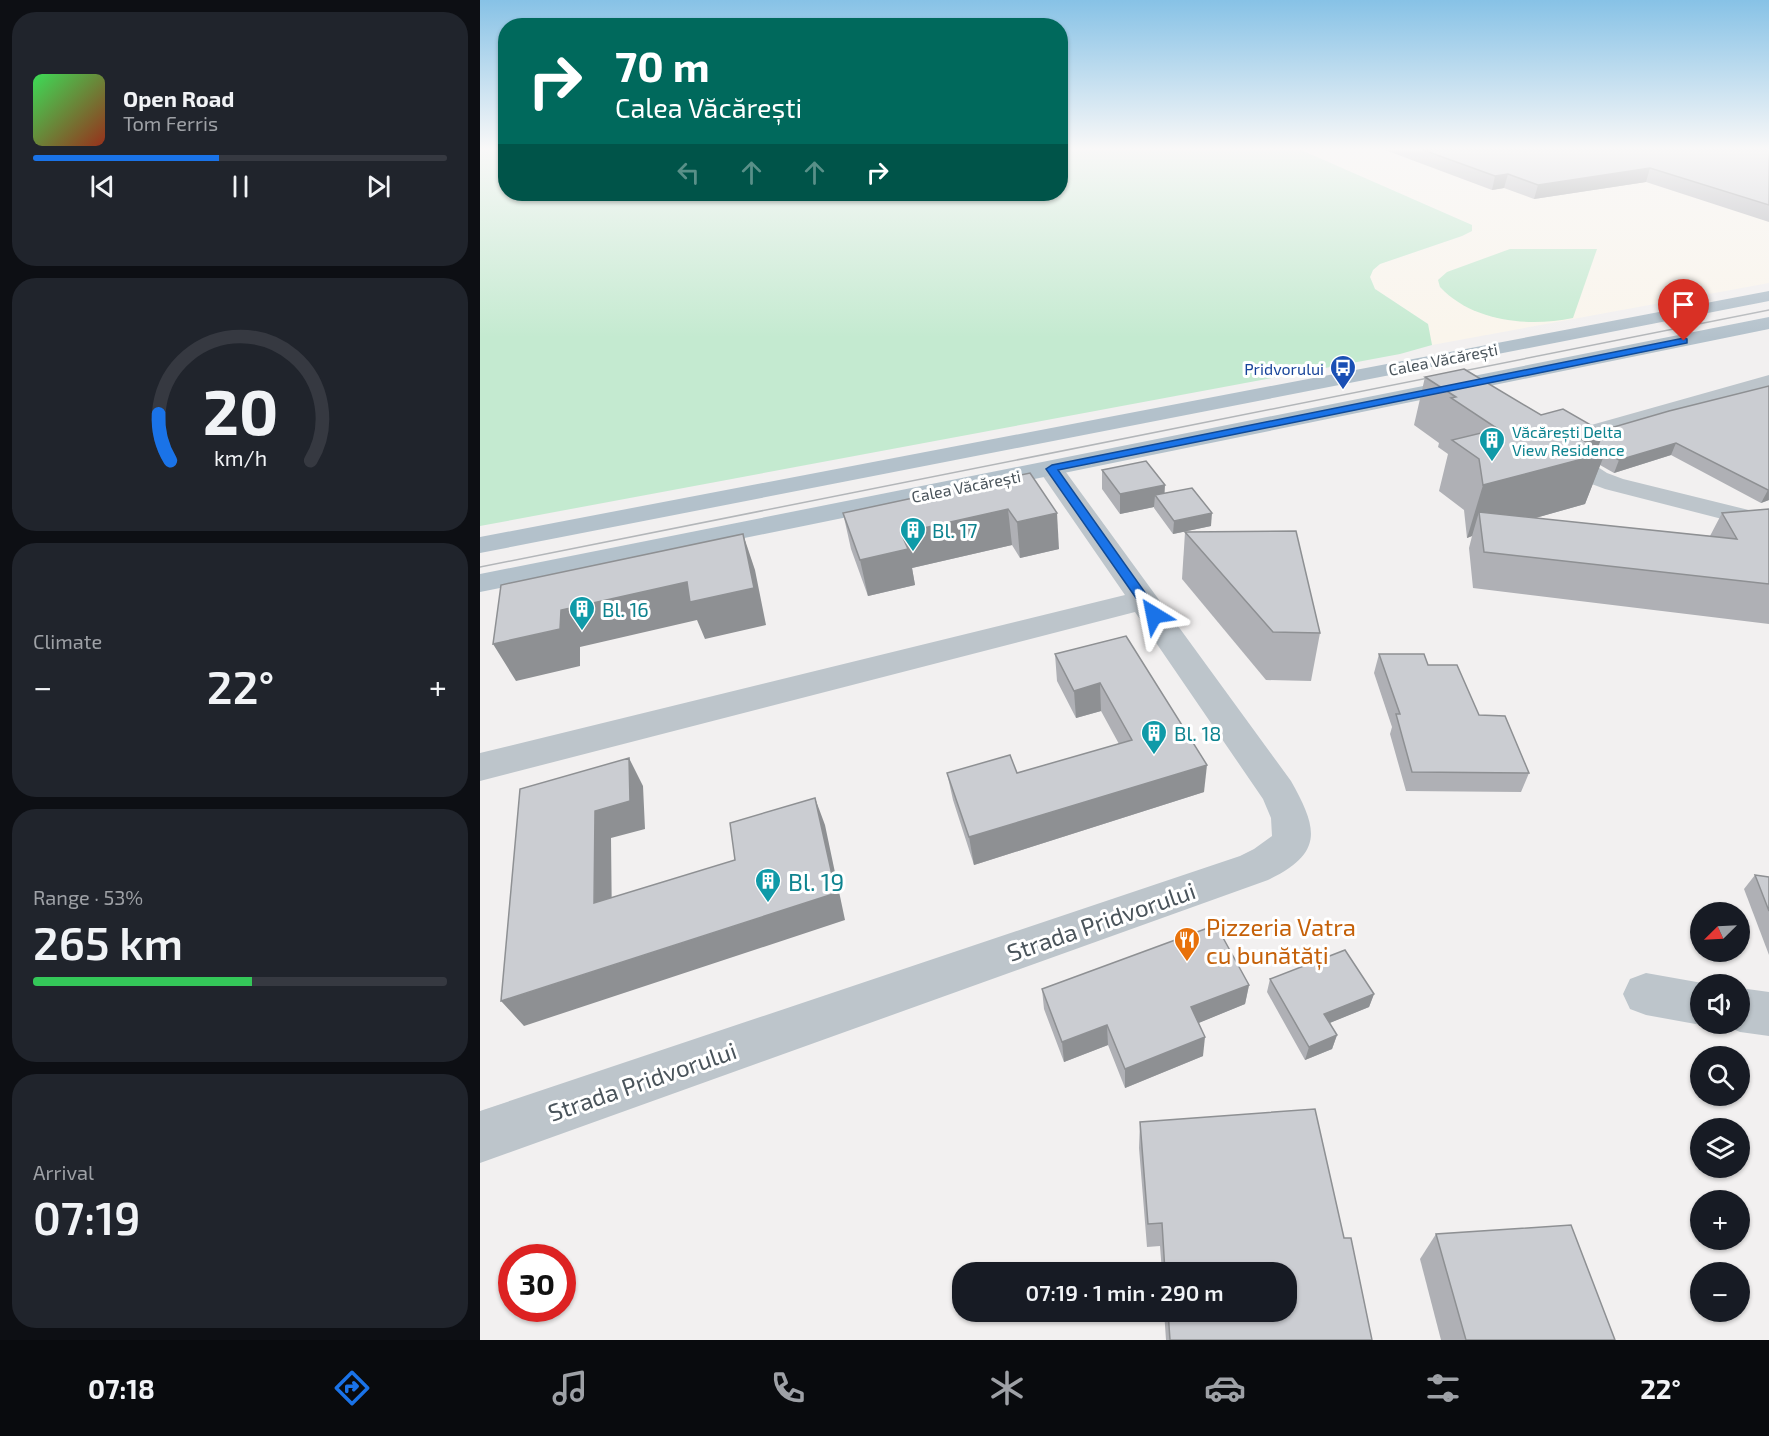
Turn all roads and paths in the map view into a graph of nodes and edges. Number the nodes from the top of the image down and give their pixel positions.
1 (1769, 296) edge
2 (1769, 323) edge
3 (1508, 346) junction
4 (1547, 369) junction
5 (1766, 383) edge
6 (1052, 469) junction
7 (1769, 523) edge
8 (480, 545) edge
9 (480, 583) edge
10 (1144, 600) junction
11 (480, 767) edge
12 (1646, 994) dead end
13 (1690, 1001) edge
14 (1750, 1011) edge
15 (1769, 1014) edge
16 (480, 1137) edge

1 - 3 main road, Calea Văcărești
2 - 4 main road, Calea Văcărești
3 - 4 main road
3 - 8 main road, Calea Văcărești
4 - 6 main road, Calea Văcărești
5 - 7 street
6 - 9 main road, Calea Văcărești
6 - 10 street, Strada Pridvorului
10 - 11 street
10 - 16 street, Strada Pridvorului
12 - 13 street
14 - 15 street

